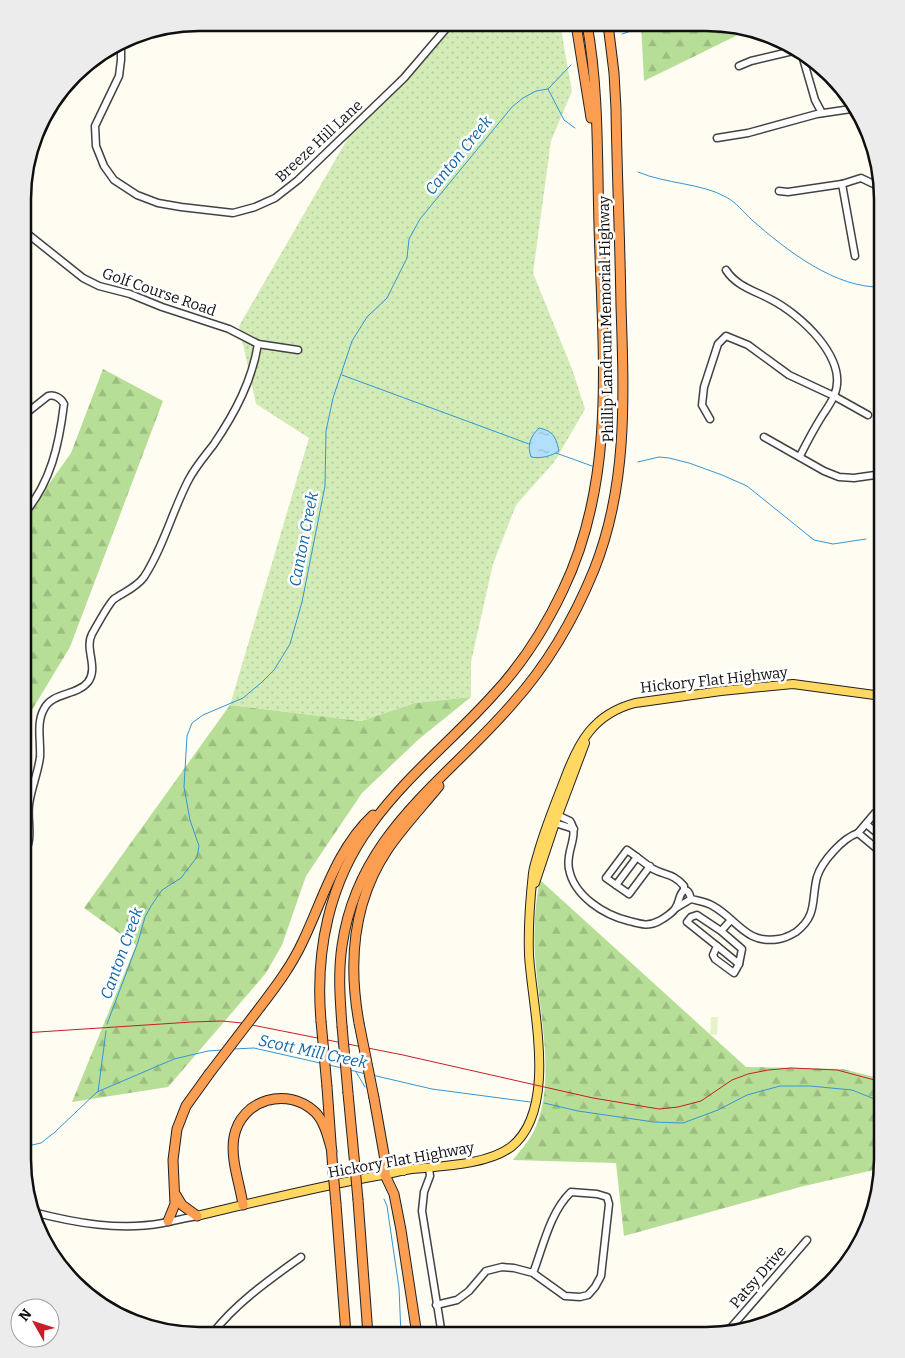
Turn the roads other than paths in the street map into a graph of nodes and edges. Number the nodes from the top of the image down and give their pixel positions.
1 (577, 31) edge
2 (588, 31) edge
3 (609, 31) edge
4 (613, 31) edge
5 (444, 32) edge
6 (121, 51) edge
7 (787, 52) edge
8 (805, 64) edge
9 (738, 66) dead end
10 (614, 73) junction
11 (847, 110) edge
12 (822, 113) junction
13 (717, 138) dead end
14 (597, 162) junction
15 (872, 183) edge
16 (842, 184) junction
17 (779, 192) dead end
18 (31, 236) edge
19 (855, 256) dead end
20 (726, 270) dead end
21 (258, 344) junction
22 (298, 350) dead end
23 (834, 396) junction
24 (31, 410) edge
25 (868, 416) dead end
26 (710, 418) dead end
27 (764, 437) dead end
28 (800, 456) junction
29 (874, 475) edge
30 (31, 503) edge
31 (873, 695) edge
32 (478, 740) junction
33 (404, 786) junction
34 (31, 797) edge
35 (873, 815) edge
36 (553, 818) junction
37 (866, 824) junction
38 (873, 830) edge
39 (858, 834) junction
40 (873, 846) edge
41 (637, 857) junction
42 (650, 866) junction
43 (616, 885) junction
44 (684, 890) junction
45 (691, 899) junction
46 (676, 908) junction
47 (731, 920) junction
48 (721, 931) junction
49 (717, 946) junction
50 (738, 964) junction
51 (332, 1151) junction
52 (385, 1160) junction
53 (429, 1168) junction
54 (403, 1171) junction
55 (385, 1174) junction
56 (176, 1195) junction
57 (243, 1205) junction
58 (41, 1214) edge
59 (197, 1216) junction
60 (168, 1221) junction
61 (807, 1240) dead end
62 (301, 1257) dead end
63 (533, 1273) junction
64 (364, 1283) junction
65 (436, 1306) junction
66 (734, 1324) edge
67 (218, 1327) edge
68 (345, 1327) edge
69 (367, 1327) edge
70 (372, 1327) edge
71 (416, 1327) edge
72 (440, 1327) edge

1 - 14 highway
2 - 14 highway, Phillip Landrum Memorial Highway
3 - 10 highway, Phillip Landrum Memorial Highway
4 - 10 highway
5 - 6 street, Breeze Hill Lane
7 - 9 street
8 - 12 street
10 - 32 highway, Phillip Landrum Memorial Highway
11 - 12 street
12 - 13 street
14 - 33 highway, Phillip Landrum Memorial Highway
15 - 16 street
16 - 17 street
16 - 19 street
18 - 21 street, Golf Course Road
20 - 23 street
21 - 22 street, Golf Course Road
21 - 34 street
23 - 25 street
23 - 26 street
23 - 28 street
24 - 30 street
27 - 28 street
28 - 29 street
31 - 36 main road, Hickory Flat Highway
32 - 52 highway, bridge
32 - 64 highway, Phillip Landrum Memorial Highway, bridge
33 - 51 highway, Phillip Landrum Memorial Highway, bridge
33 - 56 highway, bridge
35 - 37 street
36 - 46 street
36 - 53 main road, Hickory Flat Highway
37 - 38 street
37 - 39 street
39 - 40 street
39 - 47 street
41 - 42 street
41 - 43 street
41 - 43 street
42 - 43 street
42 - 44 street
44 - 45 street
44 - 46 street
45 - 46 street
45 - 47 street
47 - 48 street
48 - 49 street
48 - 50 street
49 - 50 street
49 - 50 street
51 - 57 highway
51 - 68 highway, Phillip Landrum Memorial Highway, bridge
52 - 54 main road
52 - 55 highway
53 - 54 main road, Hickory Flat Highway
53 - 65 street
54 - 55 main road, Hickory Flat Highway
55 - 57 main road, Hickory Flat Highway
55 - 71 highway
56 - 59 highway
56 - 60 highway
57 - 59 main road, Hickory Flat Highway
58 - 60 street, Hickory Flat Highway
59 - 60 street, Hickory Flat Highway
61 - 66 street, Patsy Drive
62 - 67 street
63 - 63 street
63 - 65 street
64 - 69 highway, Phillip Landrum Memorial Highway
64 - 70 highway
65 - 72 street

